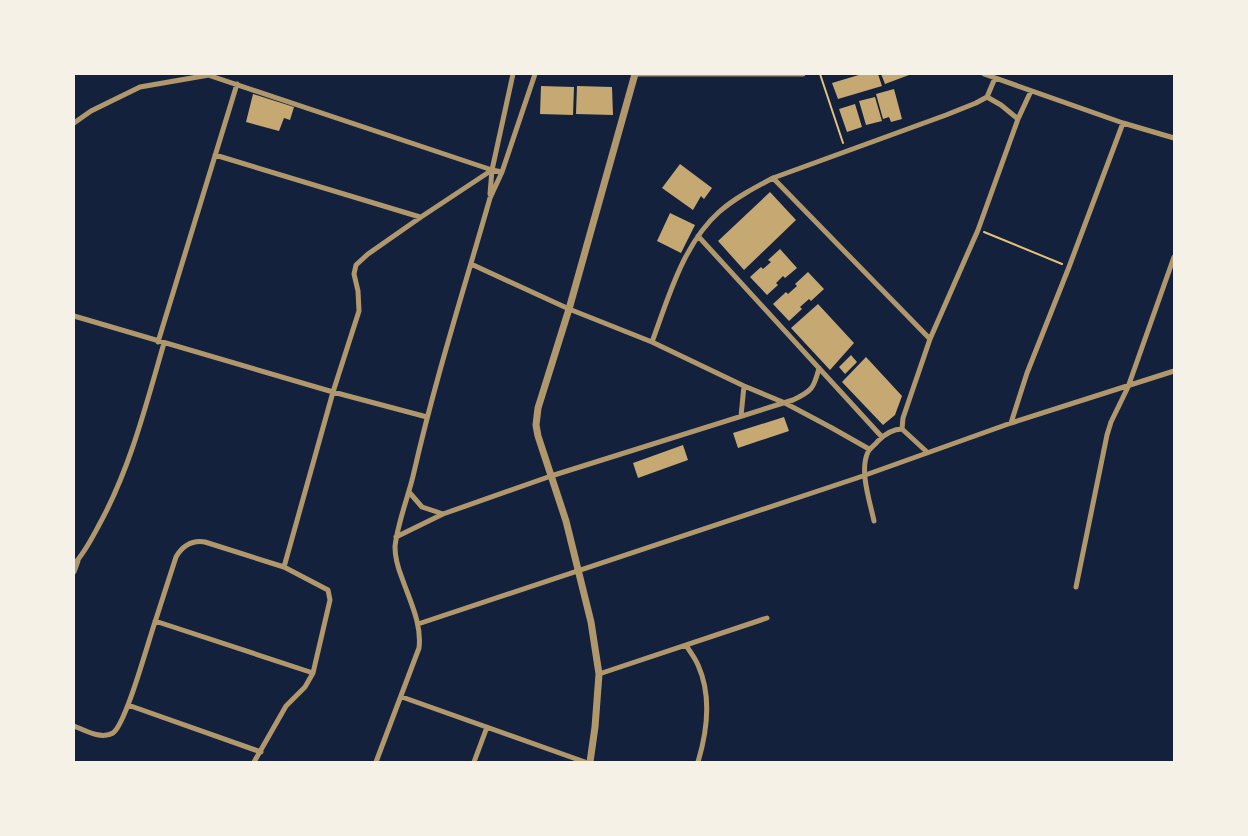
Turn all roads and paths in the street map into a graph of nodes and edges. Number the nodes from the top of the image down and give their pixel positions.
1 (207, 74) edge
2 (513, 74) edge
3 (535, 74) edge
4 (635, 74) edge
5 (803, 74) edge
6 (820, 74) edge
7 (984, 74) edge
8 (995, 78) junction
9 (237, 84) junction
10 (1031, 91) junction
11 (987, 97) junction
12 (1018, 119) junction
13 (74, 123) edge
14 (1123, 123) junction
15 (1174, 138) edge
16 (846, 152) junction
17 (215, 155) junction
18 (492, 170) junction
19 (502, 172) junction
20 (773, 178) junction
21 (490, 198) junction
22 (421, 217) junction
23 (978, 230) junction
24 (698, 236) junction
25 (1174, 257) edge
26 (471, 264) junction
27 (1069, 267) junction
28 (569, 309) junction
29 (74, 316) edge
30 (930, 339) junction
31 (161, 342) junction
32 (652, 342) junction
33 (819, 368) junction
34 (1174, 371) edge
35 (744, 386) junction
36 (1128, 387) junction
37 (333, 392) junction
38 (785, 403) junction
39 (741, 416) junction
40 (427, 417) junction
41 (1011, 423) junction
42 (902, 429) junction
43 (882, 437) junction
44 (869, 449) junction
45 (927, 452) junction
46 (865, 475) junction
47 (551, 476) junction
48 (409, 492) junction
49 (443, 514) junction
50 (874, 521) dead end
51 (396, 537) junction
52 (76, 562) edge
53 (284, 567) junction
54 (74, 572) edge
55 (578, 572) junction
56 (1076, 587) dead end
57 (767, 618) dead end
58 (155, 621) junction
59 (418, 624) junction
60 (686, 645) junction
61 (314, 673) junction
62 (599, 675) junction
63 (402, 697) junction
64 (128, 705) junction
65 (74, 726) edge
66 (487, 727) junction
67 (261, 752) junction
68 (254, 762) edge
69 (376, 762) edge
70 (474, 762) edge
71 (585, 762) edge
72 (590, 762) edge
73 (698, 762) edge

1 - 9 street
1 - 13 street
2 - 18 street
3 - 19 street
4 - 5 street
4 - 28 street
6 - 16 path
7 - 8 street
8 - 10 street
8 - 11 street
9 - 17 street
9 - 18 street
10 - 12 street
10 - 14 street
11 - 12 street
11 - 16 street
12 - 23 street
14 - 15 street
14 - 27 street
16 - 20 street
17 - 22 street
17 - 31 street
18 - 19 street
18 - 21 street
18 - 22 street
19 - 21 street
20 - 24 street
20 - 30 street
21 - 26 street
22 - 37 street
23 - 27 path
23 - 30 street
24 - 32 street
24 - 33 street
25 - 36 street
26 - 28 street
26 - 40 street
27 - 41 street
28 - 32 street
28 - 47 street
29 - 31 street
30 - 42 street
31 - 37 street
31 - 52 street
32 - 35 street
33 - 38 street
33 - 43 street
34 - 36 street
35 - 38 street
35 - 39 street
36 - 41 street
36 - 56 street
37 - 40 street
37 - 53 street
38 - 39 street
38 - 44 street
39 - 47 street
40 - 48 street
41 - 45 street
42 - 43 street
42 - 45 street
43 - 44 street
44 - 46 street
45 - 46 street
46 - 50 street
46 - 55 street
47 - 49 street
47 - 55 street
48 - 49 street
48 - 51 street
49 - 51 street
51 - 59 street
52 - 54 street
53 - 58 street
53 - 61 street
55 - 59 street
55 - 62 street
57 - 60 street
58 - 61 street
58 - 64 street
59 - 63 street
60 - 62 street
60 - 73 street
61 - 67 street
62 - 72 street
63 - 66 street
63 - 69 street
64 - 65 street
64 - 67 street
66 - 70 street
66 - 71 street
67 - 68 street

